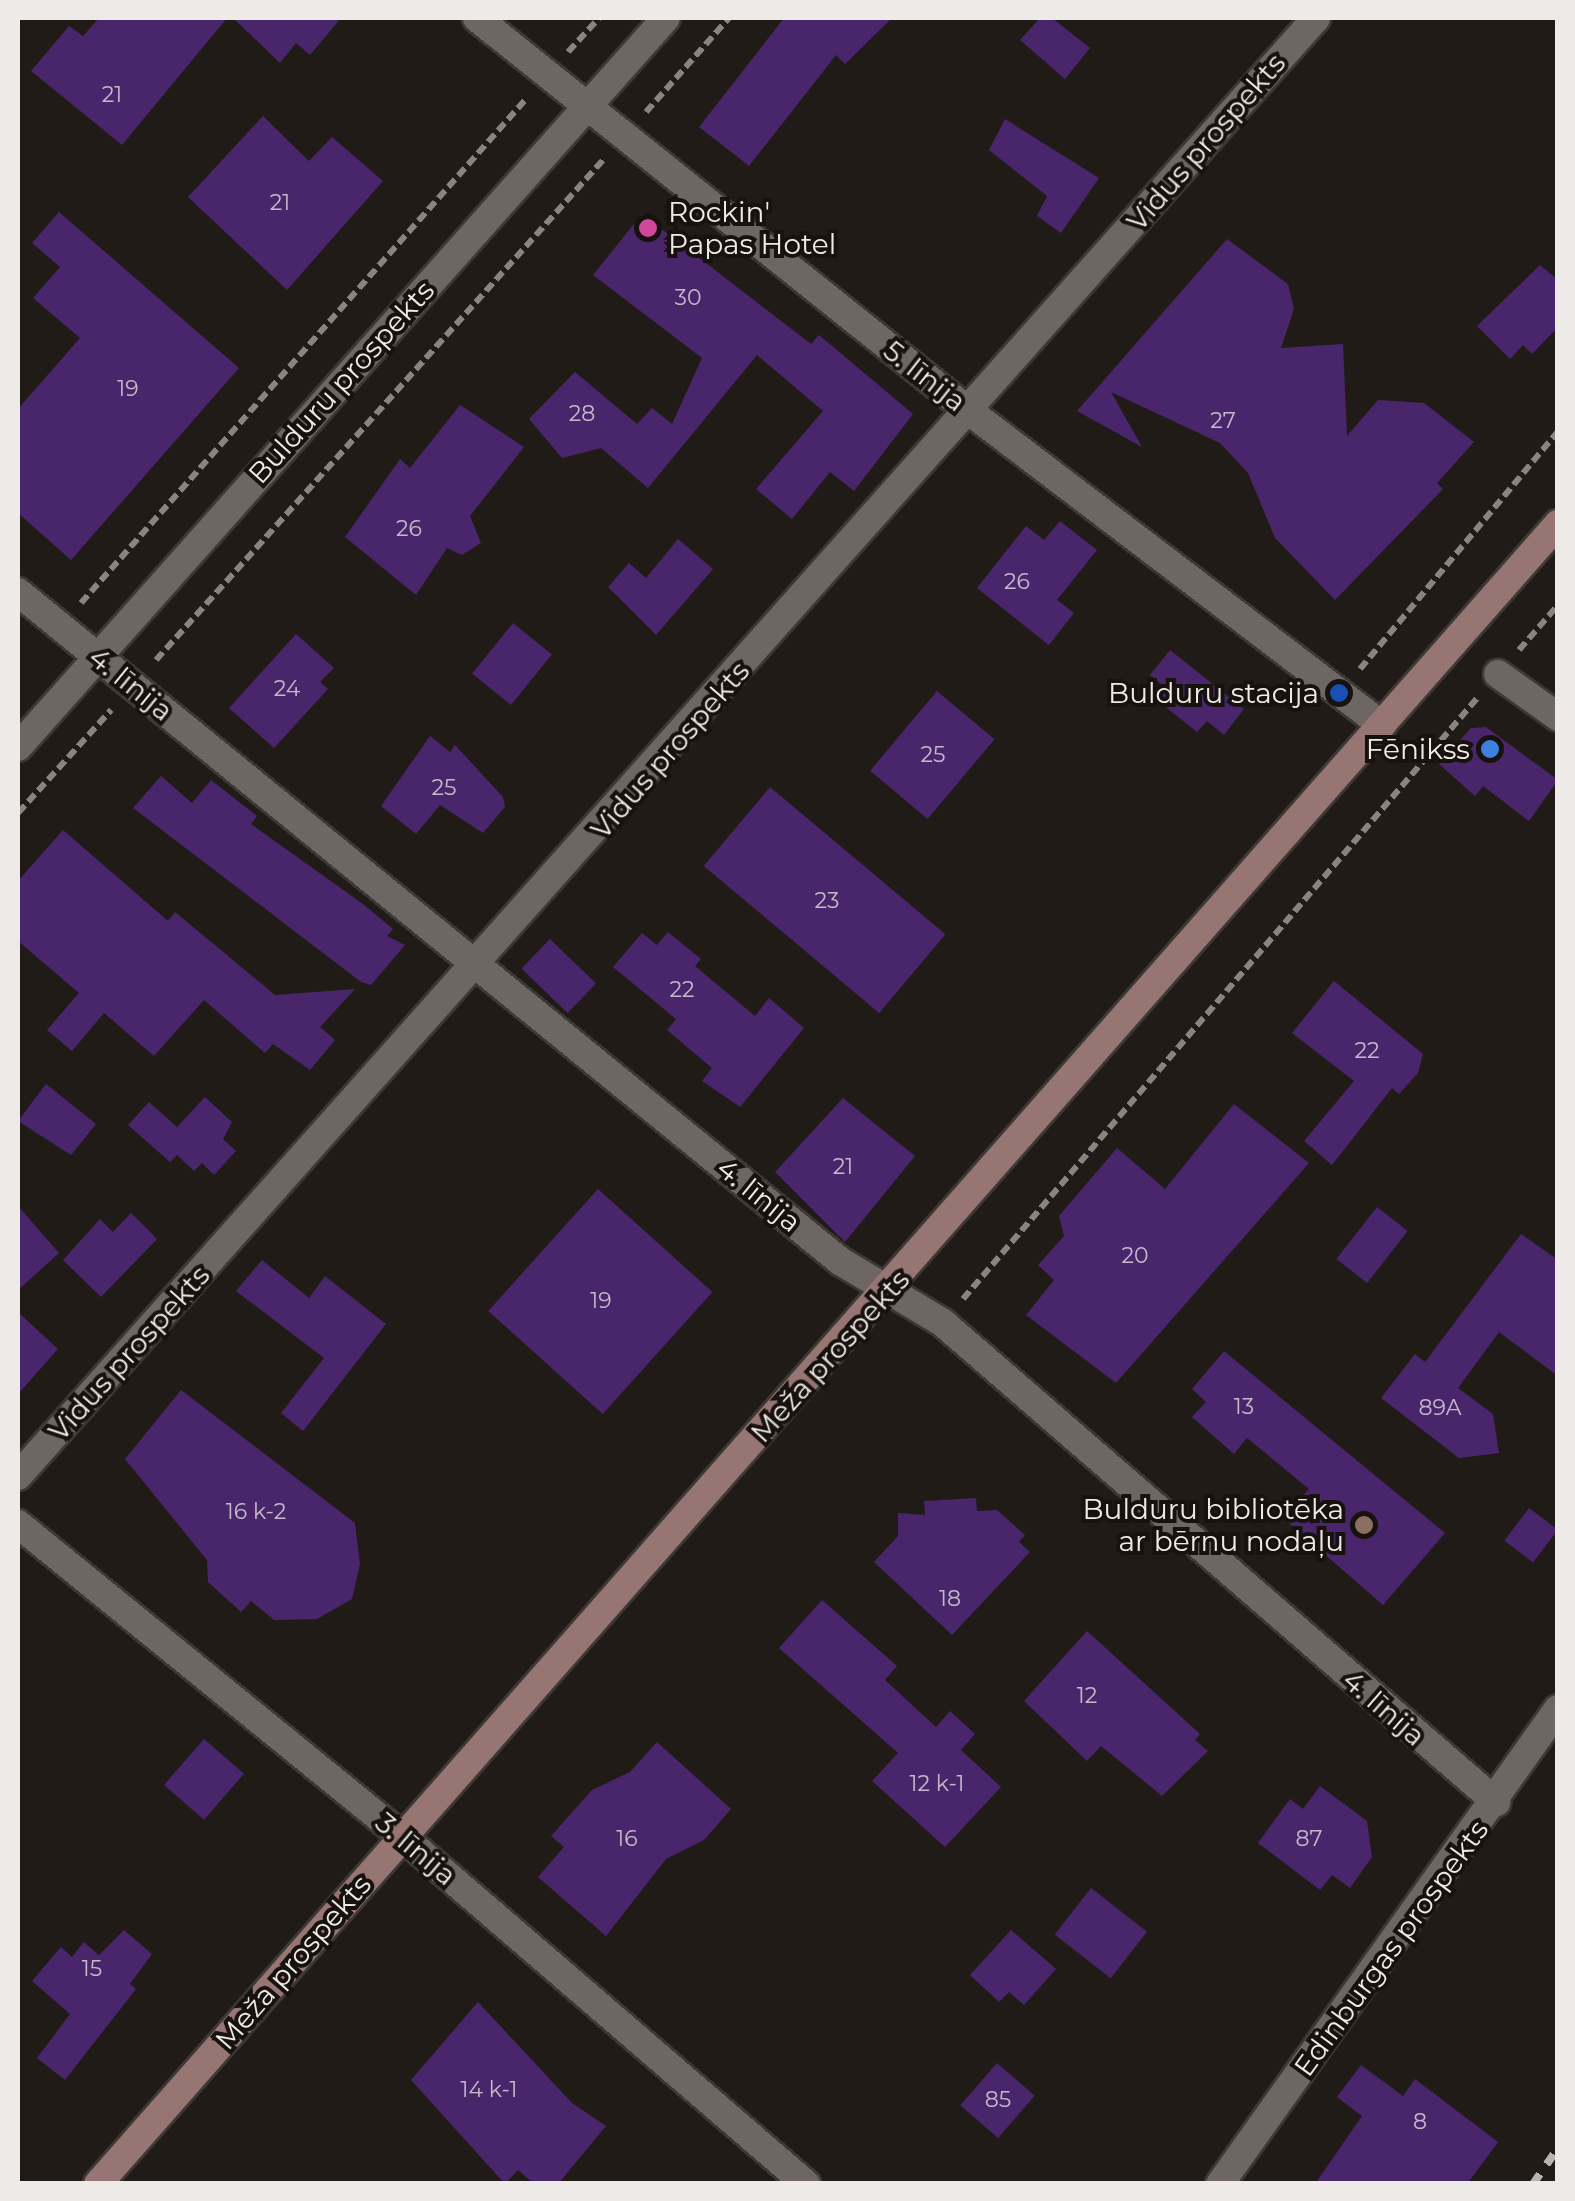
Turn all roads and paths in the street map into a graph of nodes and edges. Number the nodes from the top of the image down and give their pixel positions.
1 (477, 18) edge
2 (599, 18) edge
3 (666, 18) edge
4 (729, 18) edge
5 (1316, 18) edge
6 (547, 76) junction
7 (585, 108) junction
8 (622, 138) junction
9 (970, 411) junction
10 (1558, 432) edge
11 (1558, 524) edge
12 (18, 592) edge
13 (1558, 605) edge
14 (60, 626) junction
15 (96, 656) junction
16 (1498, 674) junction
17 (132, 686) junction
18 (1340, 693) junction
19 (1558, 718) edge
20 (1382, 725) junction
21 (18, 747) edge
22 (18, 813) edge
23 (478, 967) junction
24 (887, 1292) junction
25 (943, 1323) junction
26 (18, 1476) edge
27 (18, 1524) edge
28 (1558, 1709) edge
29 (1496, 1802) junction
30 (403, 1837) junction
31 (98, 2184) edge
32 (806, 2184) edge
33 (1220, 2184) edge

1 - 6 street, 5. līnija
2 - 6 path
3 - 7 street, Bulduru prospekts
4 - 8 path
5 - 9 street, Vidus prospekts
6 - 7 street, 5. līnija
6 - 14 path
7 - 8 street, 5. līnija
7 - 15 street, Bulduru prospekts
8 - 9 street, 5. līnija
8 - 17 path
9 - 18 street, 5. līnija
9 - 23 street, Vidus prospekts
10 - 18 path
11 - 20 main road, Meža prospekts
12 - 14 street, 4. līnija
13 - 16 path
14 - 15 street, 4. līnija
15 - 17 street, 4. līnija
15 - 21 street, Bulduru prospekts
16 - 19 street
16 - 25 path
17 - 22 path
17 - 23 street, 4. līnija
18 - 20 street, 5. līnija
20 - 24 main road, Meža prospekts
23 - 24 street, 4. līnija
23 - 26 street, Vidus prospekts
24 - 25 street, 4. līnija
24 - 30 main road, Meža prospekts
25 - 29 street, 4. līnija
27 - 30 street, 3. līnija
28 - 29 street, Edinburgas prospekts
29 - 33 street, Edinburgas prospekts
30 - 31 main road, Meža prospekts
30 - 32 street, 3. līnija

